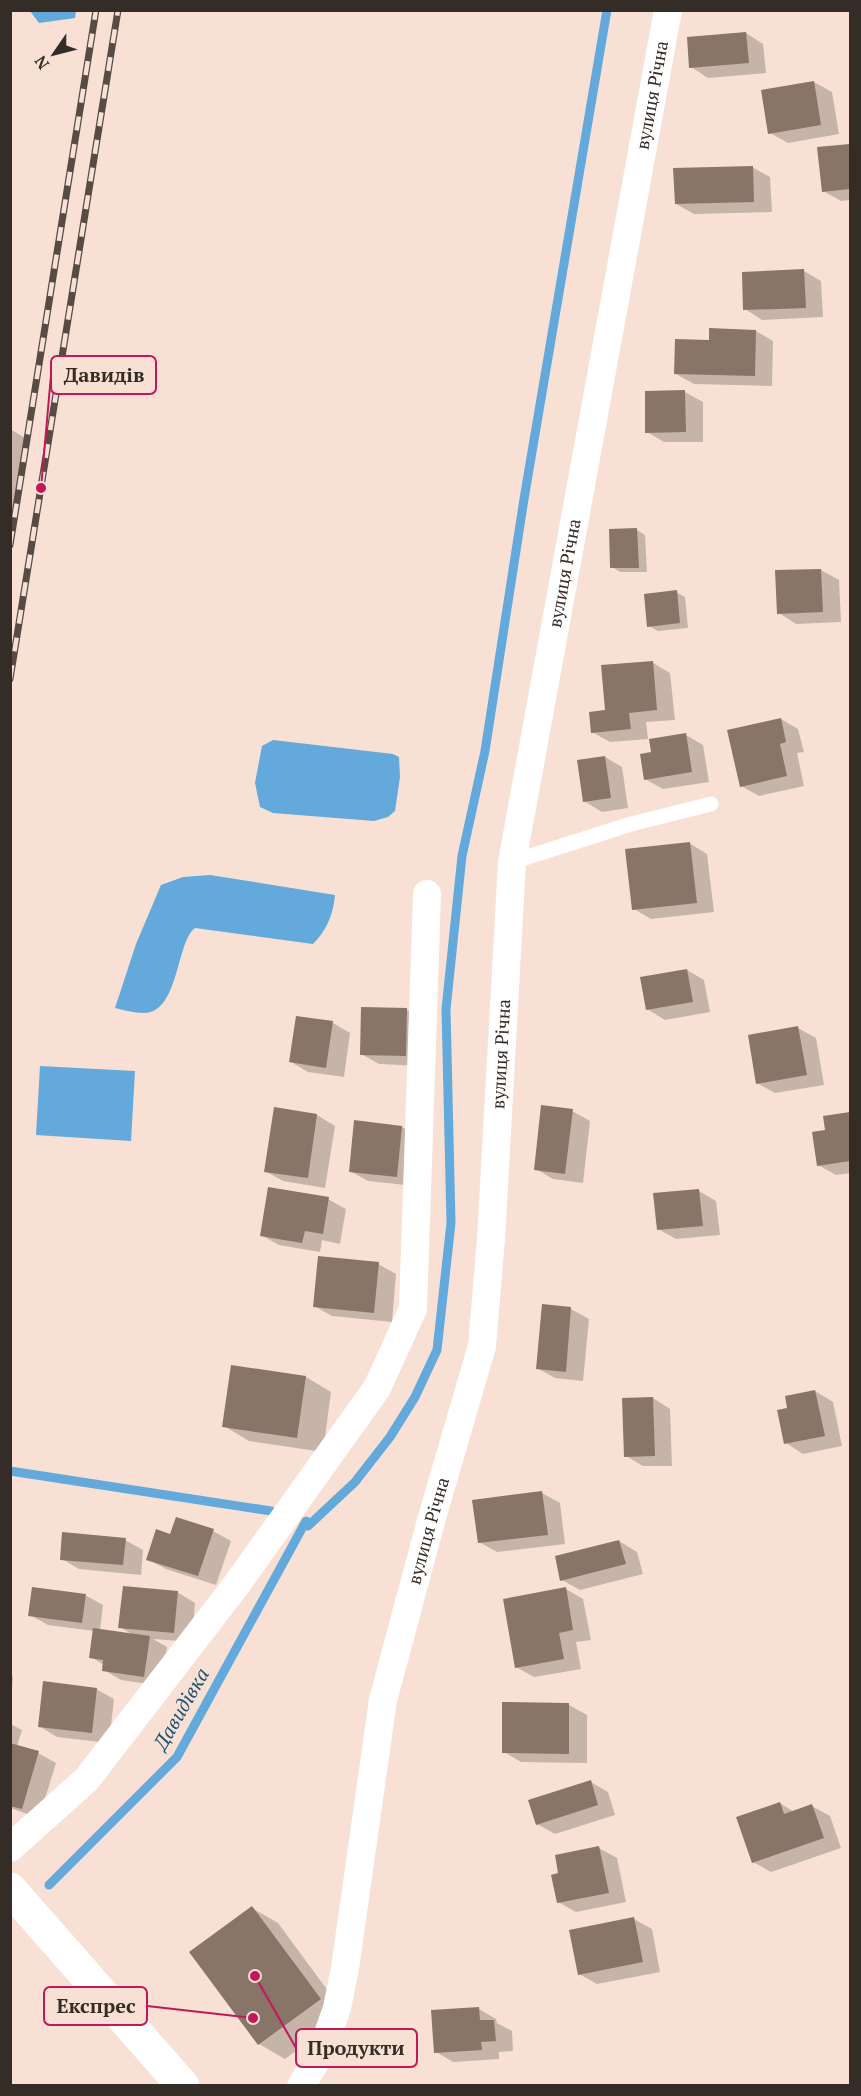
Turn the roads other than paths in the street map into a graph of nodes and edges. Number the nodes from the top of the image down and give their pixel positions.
1 (668, 10) edge
2 (711, 804) dead end
3 (512, 862) junction
4 (427, 894) dead end
5 (10, 1848) edge
6 (10, 1889) edge
7 (183, 2085) edge
8 (301, 2085) edge

1 - 3 street, вулиця Річна
2 - 3 lane
3 - 8 street, вулиця Річна
4 - 5 street
6 - 7 street

